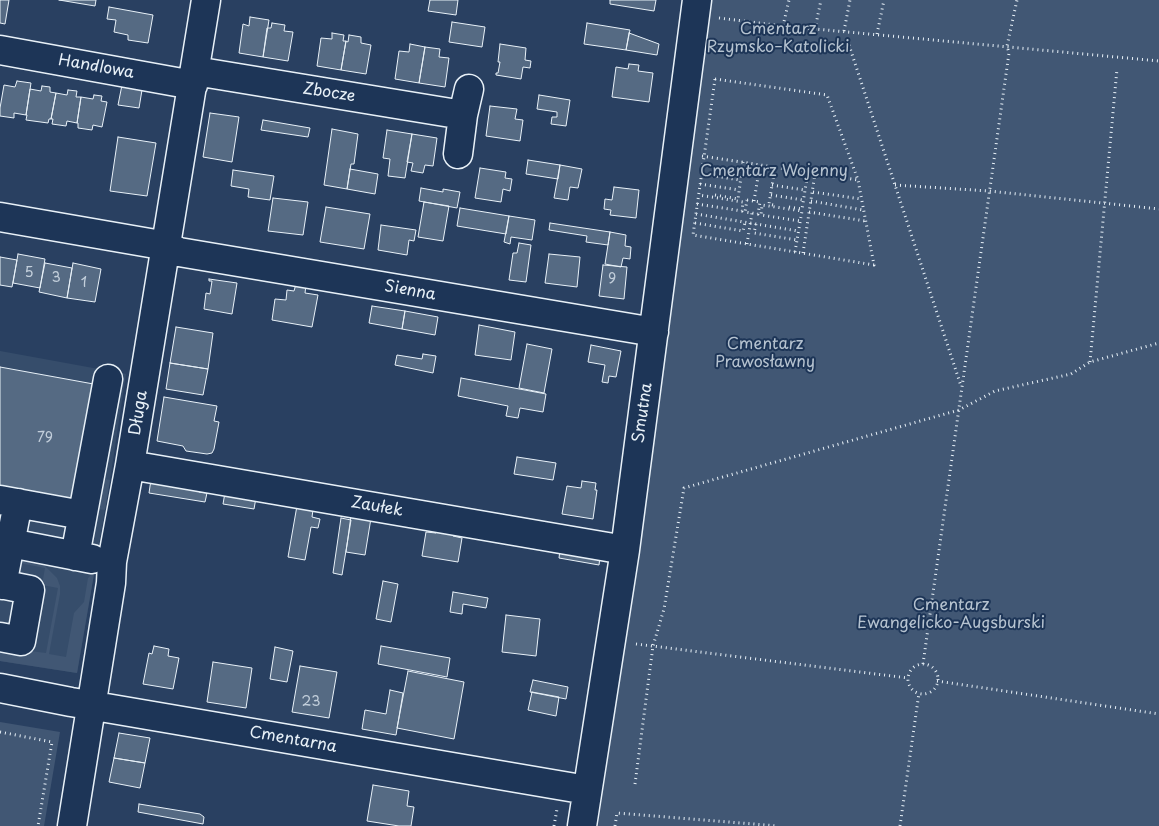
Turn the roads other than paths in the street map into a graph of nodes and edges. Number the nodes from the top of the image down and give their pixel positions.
1 (206, 0) edge
2 (697, 0) edge
3 (0, 50) edge
4 (194, 78) junction
5 (458, 154) dead end
6 (0, 216) edge
7 (167, 246) junction
8 (654, 332) junction
9 (108, 379) dead end
10 (130, 465) junction
11 (9, 502) edge
12 (82, 515) junction
13 (5, 542) edge
14 (624, 550) junction
15 (75, 556) junction
16 (112, 562) junction
17 (1, 585) edge
18 (0, 637) edge
19 (0, 688) edge
20 (91, 705) junction
21 (587, 790) junction
22 (72, 826) edge
23 (582, 826) edge

1 - 4 street, Długa
2 - 8 street, Smutna
3 - 4 street, Handlowa
4 - 5 street, Zbocze
4 - 7 street, Długa
6 - 7 street
7 - 8 street, Sienna
7 - 10 street, Długa
8 - 14 street, Smutna
9 - 12 street
10 - 14 street, Zaułek
10 - 16 street, Długa
11 - 12 street
11 - 13 street
12 - 15 street
13 - 15 street
13 - 17 street
14 - 21 street, Smutna
15 - 16 street
16 - 20 street, Długa
17 - 18 street
19 - 20 street, Cmentarna
20 - 21 street, Cmentarna
20 - 22 street, Długa
21 - 23 street, Smutna

